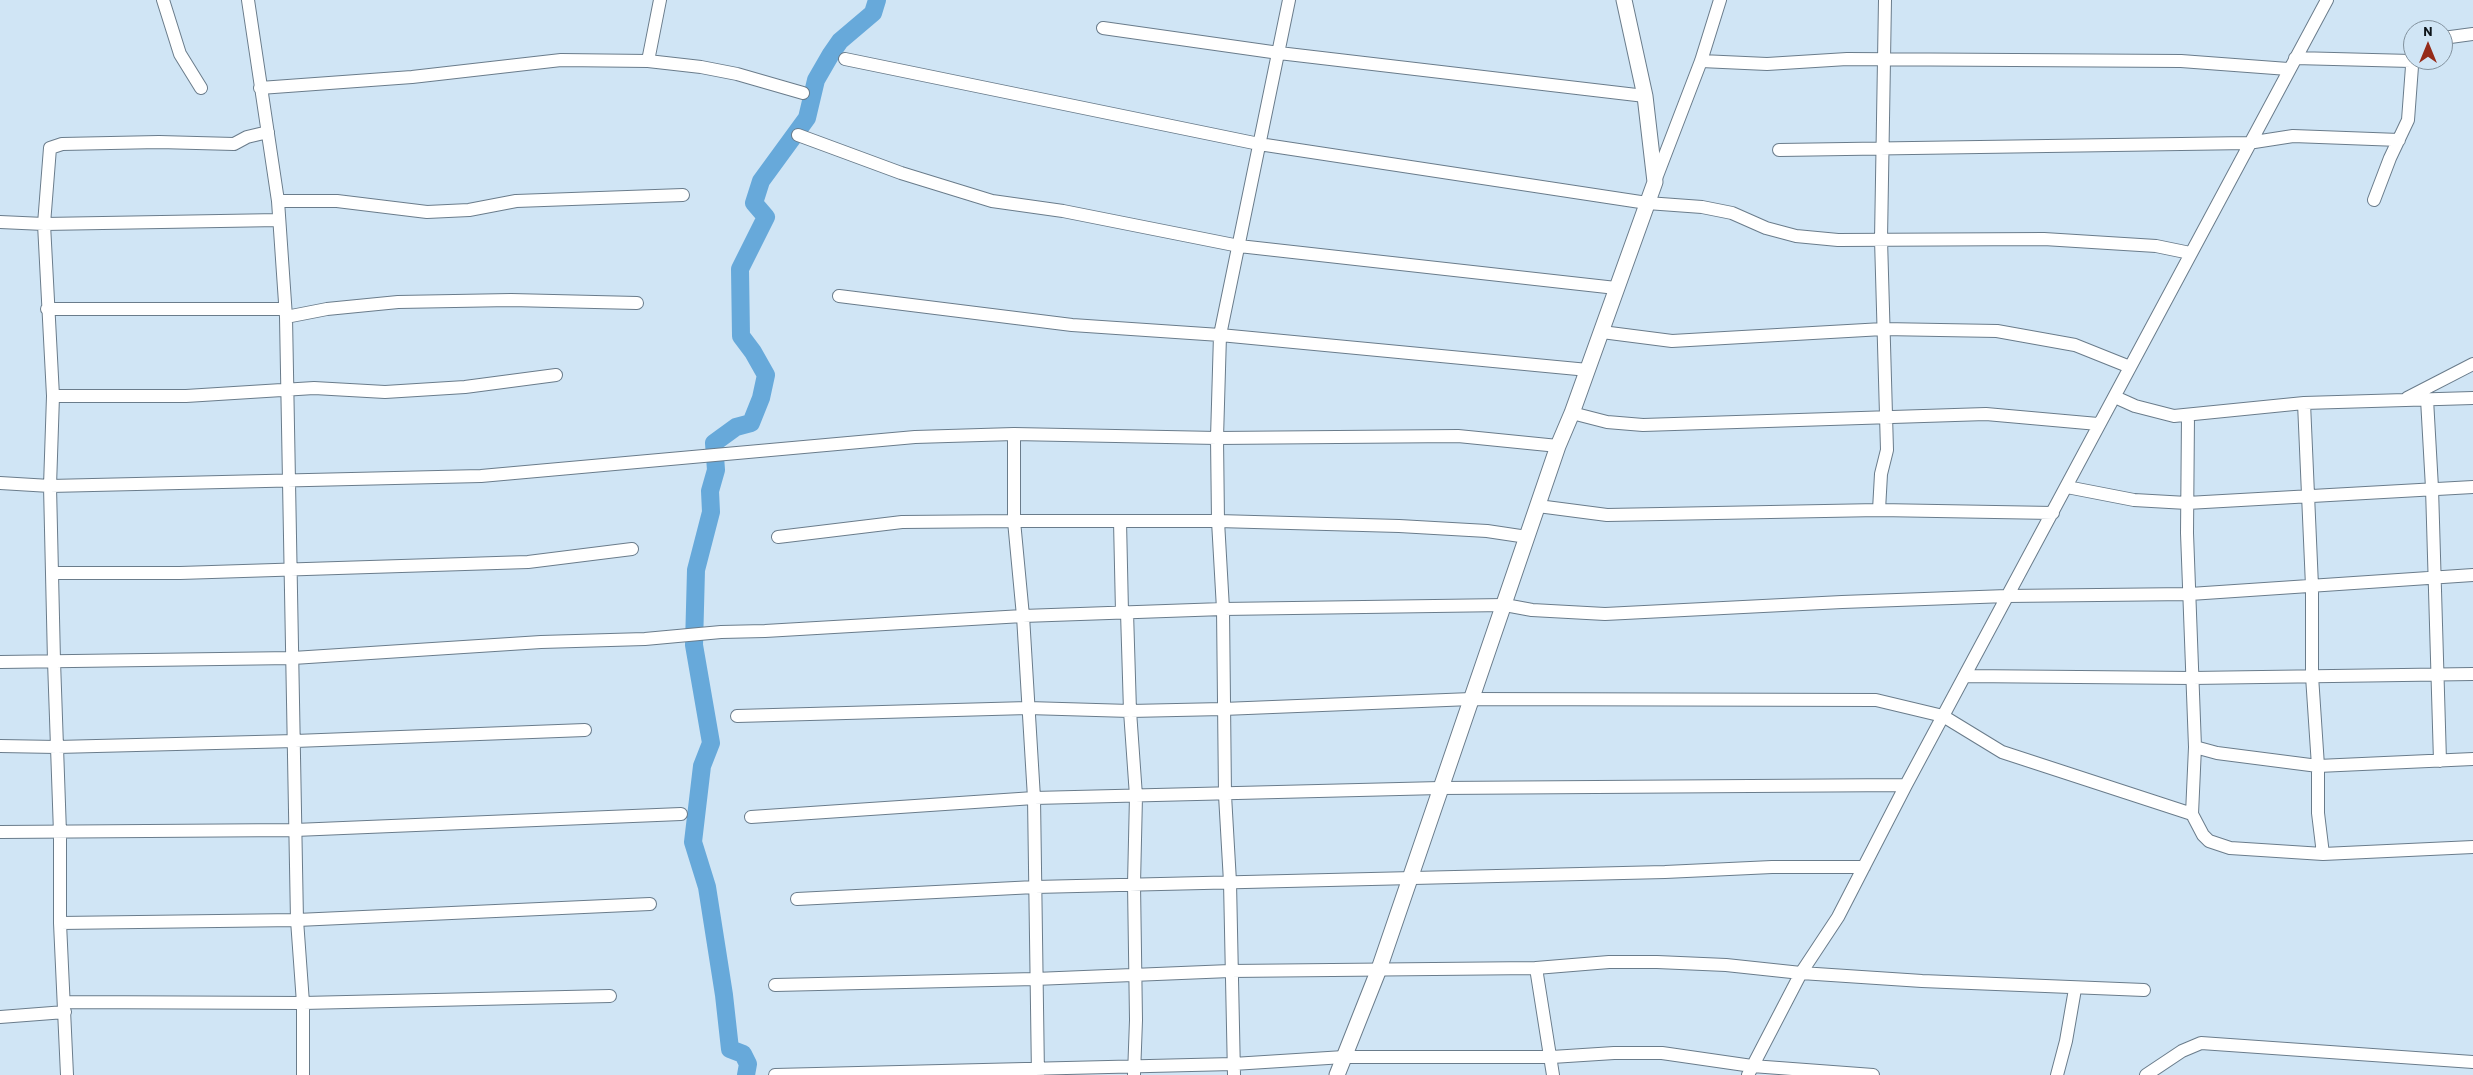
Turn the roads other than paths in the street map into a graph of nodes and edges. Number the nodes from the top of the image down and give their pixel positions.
1 (163, 0) edge
2 (248, 0) edge
3 (660, 0) edge
4 (1288, 0) edge
5 (1624, 0) edge
6 (1720, 0) edge
7 (1885, 0) edge
8 (2327, 0) edge
9 (1103, 28) dead end
10 (2473, 34) edge
11 (2453, 37) edge
12 (1279, 53) junction
13 (2403, 58) edge
14 (845, 59) dead end
15 (1883, 60) junction
16 (648, 61) junction
17 (1701, 61) junction
18 (2292, 64) junction
19 (2411, 70) edge
20 (200, 88) dead end
21 (260, 88) junction
22 (803, 94) dead end
23 (1645, 96) junction
24 (268, 132) junction
25 (798, 135) dead end
26 (2399, 140) junction
27 (1259, 144) junction
28 (2248, 144) junction
29 (1884, 148) junction
30 (1779, 150) dead end
31 (1655, 182) junction
32 (683, 195) dead end
33 (2374, 200) dead end
34 (278, 201) junction
35 (1647, 203) junction
36 (279, 220) junction
37 (0, 222) edge
38 (44, 224) junction
39 (1881, 239) junction
40 (1239, 246) junction
41 (2190, 253) junction
42 (1616, 288) junction
43 (839, 296) dead end
44 (637, 303) dead end
45 (47, 308) junction
46 (286, 313) junction
47 (1883, 329) junction
48 (1602, 332) junction
49 (1220, 335) junction
50 (2473, 364) edge
51 (2130, 367) junction
52 (1588, 370) junction
53 (556, 375) dead end
54 (286, 390) junction
55 (53, 396) junction
56 (2115, 397) junction
57 (2473, 398) edge
58 (2427, 399) junction
59 (2402, 401) junction
60 (2304, 403) junction
61 (1572, 413) junction
62 (2188, 416) junction
63 (1885, 417) junction
64 (2098, 424) junction
65 (1014, 434) junction
66 (1217, 438) junction
67 (1558, 446) junction
68 (290, 479) junction
69 (0, 483) edge
70 (50, 486) junction
71 (2066, 487) junction
72 (2473, 487) edge
73 (2432, 488) junction
74 (2309, 497) junction
75 (2187, 503) junction
76 (1538, 506) junction
77 (1879, 510) junction
78 (2053, 513) junction
79 (1014, 521) junction
80 (1120, 521) junction
81 (1218, 521) junction
82 (778, 537) dead end
83 (1527, 537) junction
84 (632, 549) dead end
85 (292, 570) junction
86 (52, 573) junction
87 (2473, 575) edge
88 (2434, 576) junction
89 (2312, 586) junction
90 (2190, 594) junction
91 (2007, 596) junction
92 (1505, 605) junction
93 (1223, 609) junction
94 (1124, 612) junction
95 (1023, 616) junction
96 (293, 658) junction
97 (54, 661) junction
98 (0, 662) edge
99 (2473, 674) edge
100 (2437, 675) junction
101 (1965, 676) junction
102 (2312, 676) junction
103 (2192, 678) junction
104 (1471, 699) junction
105 (1028, 708) junction
106 (1223, 709) junction
107 (1130, 711) junction
108 (737, 716) dead end
109 (1943, 716) junction
110 (585, 730) dead end
111 (295, 741) junction
112 (0, 746) edge
113 (57, 747) junction
114 (2195, 747) junction
115 (2473, 759) edge
116 (2440, 761) junction
117 (2318, 766) junction
118 (1906, 785) junction
119 (1440, 788) junction
120 (1225, 795) junction
121 (1136, 796) junction
122 (1034, 798) junction
123 (681, 814) dead end
124 (2192, 814) junction
125 (751, 817) dead end
126 (295, 830) junction
127 (0, 832) edge
128 (60, 834) junction
129 (2473, 846) edge
130 (2323, 854) junction
131 (1864, 867) junction
132 (1408, 877) junction
133 (1230, 882) junction
134 (1134, 884) junction
135 (1035, 886) junction
136 (797, 899) dead end
137 (650, 904) dead end
138 (297, 920) junction
139 (60, 923) junction
140 (1536, 968) junction
141 (1379, 969) junction
142 (1230, 971) junction
143 (1801, 974) junction
144 (1135, 975) junction
145 (1035, 979) junction
146 (775, 985) dead end
147 (2075, 989) junction
148 (2144, 990) dead end
149 (610, 996) dead end
150 (303, 1003) junction
151 (65, 1007) junction
152 (0, 1017) edge
153 (1344, 1057) junction
154 (1552, 1057) junction
155 (2473, 1062) edge
156 (1234, 1069) edge
157 (1134, 1070) edge
158 (1750, 1070) edge
159 (1038, 1072) edge
160 (67, 1075) edge
161 (304, 1075) edge
162 (775, 1075) edge
163 (1337, 1075) edge
164 (1554, 1075) edge
165 (1873, 1075) edge
166 (2057, 1075) edge
167 (2146, 1075) edge

1 - 20 street
2 - 21 street
3 - 16 street
4 - 12 street
5 - 23 street
6 - 17 street
7 - 15 street
8 - 18 street
9 - 12 street
10 - 11 street
12 - 23 street
12 - 27 street
13 - 18 street
14 - 27 street
15 - 17 street
15 - 18 street
15 - 29 street
16 - 21 street
16 - 22 street
17 - 31 street
18 - 28 street
19 - 26 street
21 - 24 street
23 - 31 street
24 - 34 street
24 - 38 street
25 - 40 street
26 - 28 street
26 - 33 street
27 - 35 street
27 - 40 street
28 - 29 street
28 - 41 street
29 - 30 street
29 - 39 street
31 - 35 street
32 - 34 street
34 - 36 street
35 - 39 street
35 - 42 street
36 - 38 street
36 - 46 street
37 - 38 street
38 - 45 street
39 - 41 street
39 - 47 street
40 - 42 street
40 - 49 street
41 - 51 street
42 - 48 street
43 - 49 street
44 - 46 street
45 - 46 street
45 - 55 street
46 - 54 street
47 - 48 street
47 - 51 street
47 - 63 street
48 - 52 street
49 - 52 street
49 - 66 street
50 - 59 street
51 - 56 street
52 - 61 street
53 - 54 street
54 - 55 street
54 - 68 street
55 - 70 street
56 - 62 street
56 - 64 street
57 - 58 street
58 - 59 street
58 - 73 street
59 - 60 street
60 - 62 street
60 - 74 street
61 - 63 street
61 - 67 street
62 - 75 street
63 - 64 street
63 - 77 street
64 - 71 street
65 - 66 street
65 - 68 street
65 - 79 street
66 - 67 street
66 - 81 street
67 - 76 street
68 - 70 street
68 - 85 street
69 - 70 street
70 - 86 street
71 - 75 street
71 - 78 street
72 - 73 street
73 - 74 street
73 - 88 street
74 - 75 street
74 - 89 street
75 - 90 street
76 - 77 street
76 - 83 street
77 - 78 street
78 - 91 street
79 - 80 street
79 - 82 street
79 - 95 street
80 - 81 street
80 - 94 street
81 - 83 street
81 - 93 street
83 - 92 street
84 - 85 street
85 - 86 street
85 - 96 street
86 - 97 street
87 - 88 street
88 - 89 street
88 - 100 street
89 - 90 street
89 - 102 street
90 - 91 street
90 - 103 street
91 - 92 street
91 - 101 street
92 - 93 street
92 - 104 street
93 - 94 street
93 - 106 street
94 - 95 street
94 - 107 street
95 - 96 street
95 - 105 street
96 - 97 street
96 - 111 street
97 - 98 street
97 - 113 street
99 - 100 street
100 - 102 street
100 - 116 street
101 - 103 street
101 - 109 street
102 - 103 street
102 - 117 street
103 - 114 street
104 - 106 street
104 - 109 street
104 - 119 street
105 - 107 street
105 - 108 street
105 - 122 street
106 - 107 street
106 - 120 street
107 - 121 street
109 - 118 street
109 - 124 street
110 - 111 street
111 - 113 street
111 - 126 street
112 - 113 street
113 - 128 street
114 - 117 street
114 - 124 street
115 - 116 street
116 - 117 street
117 - 130 street
118 - 119 street
118 - 131 street
119 - 120 street
119 - 132 street
120 - 121 street
120 - 133 street
121 - 122 street
121 - 134 street
122 - 125 street
122 - 135 street
123 - 126 street
124 - 130 street
126 - 128 street
126 - 138 street
127 - 128 street
128 - 139 street
129 - 130 street
131 - 132 street
131 - 143 street
132 - 133 street
132 - 141 street
133 - 134 street
133 - 142 street
134 - 135 street
134 - 144 street
135 - 136 street
135 - 145 street
137 - 138 street
138 - 139 street
138 - 150 street
139 - 151 street
140 - 141 street
140 - 143 street
140 - 154 street
141 - 142 street
141 - 153 street
142 - 144 street
142 - 156 street
143 - 147 street
143 - 158 street
144 - 145 street
144 - 157 street
145 - 146 street
145 - 159 street
147 - 148 street
147 - 166 street
149 - 150 street
150 - 151 street
150 - 161 street
151 - 152 street
151 - 160 street
153 - 154 street
153 - 156 street
153 - 163 street
154 - 158 street
154 - 164 street
155 - 167 street
156 - 157 street
157 - 159 street
158 - 165 street
159 - 162 street

